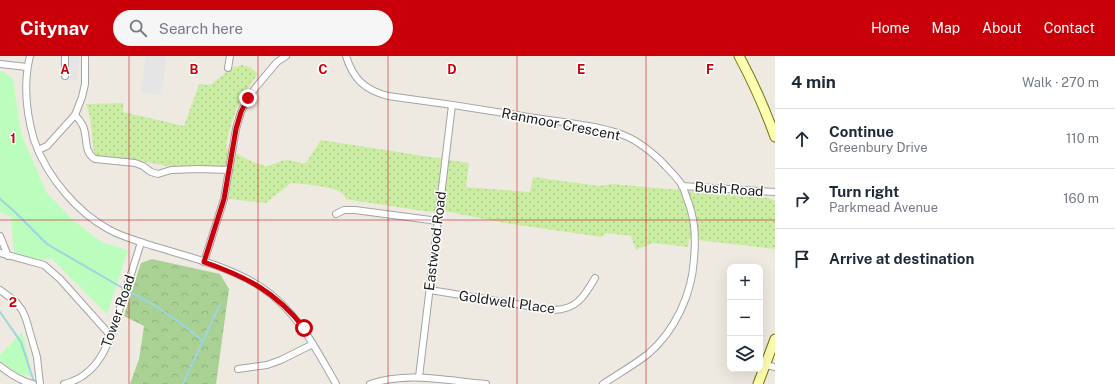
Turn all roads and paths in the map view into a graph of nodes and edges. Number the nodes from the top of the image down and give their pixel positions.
1 (30, 56) edge
2 (65, 56) edge
3 (85, 56) edge
4 (230, 56) edge
5 (286, 56) edge
6 (346, 56) edge
7 (739, 56) edge
8 (276, 59) edge
9 (0, 64) edge
10 (27, 67) junction
11 (228, 68) dead end
12 (65, 76) dead end
13 (452, 105) junction
14 (75, 115) junction
15 (775, 137) edge
16 (38, 150) junction
17 (229, 170) junction
18 (682, 186) junction
19 (775, 192) edge
20 (336, 214) dead end
21 (438, 221) junction
22 (0, 236) edge
23 (141, 242) junction
24 (0, 253) edge
25 (8, 256) junction
26 (204, 262) junction
27 (595, 278) dead end
28 (0, 290) edge
29 (430, 290) junction
30 (112, 336) junction
31 (775, 339) edge
32 (314, 344) junction
33 (0, 366) edge
34 (770, 366) edge
35 (238, 369) dead end
36 (419, 378) junction
37 (23, 383) edge
38 (469, 383) edge
39 (32, 384) edge
40 (40, 384) edge
41 (64, 384) edge
42 (336, 384) edge
43 (370, 384) edge
44 (486, 384) edge
45 (602, 384) edge
46 (758, 384) edge

1 - 10 street
2 - 12 street
3 - 14 street
4 - 11 street
5 - 8 street
6 - 13 street, Ranmoor Crescent
7 - 15 street
8 - 17 street
9 - 10 street
10 - 16 street
13 - 18 street, Ranmoor Crescent
13 - 21 street, Eastwood Road
14 - 16 street
14 - 17 street
16 - 23 street
17 - 26 street
18 - 19 street, Bush Road
18 - 45 street, Ranmoor Crescent
20 - 21 street
21 - 29 street, Eastwood Road
22 - 25 street
23 - 26 street
23 - 30 street, Tower Road
24 - 25 street
25 - 30 street
26 - 32 street
27 - 29 street, Goldwell Place
28 - 40 street
29 - 36 street, Eastwood Road
30 - 41 street, Tower Road
31 - 34 street
32 - 35 street
32 - 42 street
33 - 37 street
34 - 46 street
36 - 38 street
36 - 43 street
37 - 39 street
38 - 44 street

